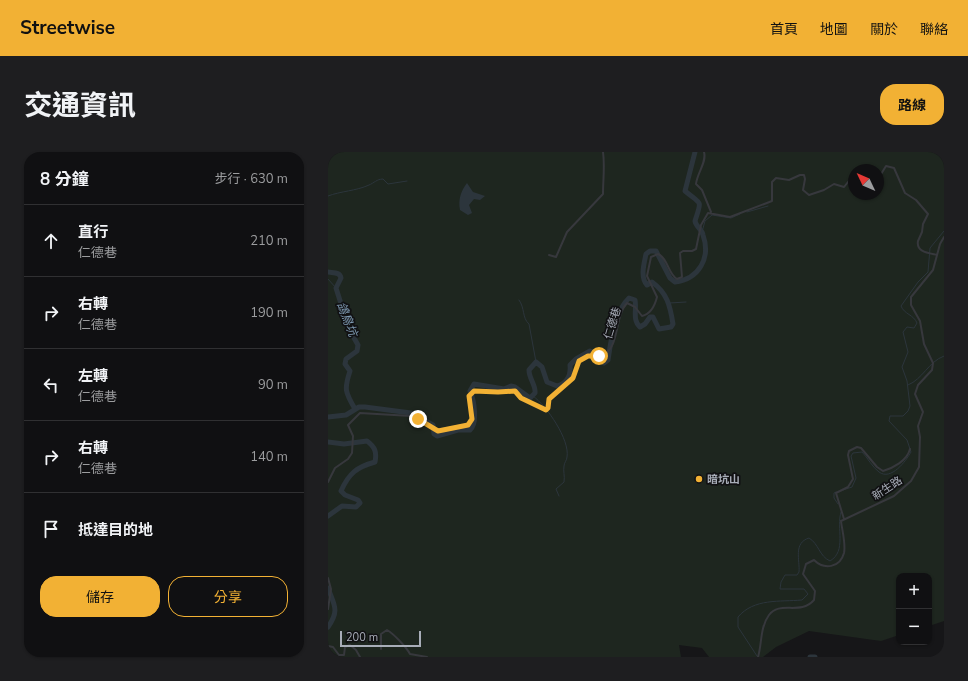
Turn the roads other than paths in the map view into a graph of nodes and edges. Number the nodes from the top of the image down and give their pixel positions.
1 (604, 152) edge
2 (704, 152) edge
3 (884, 169) edge
4 (848, 182) edge
5 (712, 213) junction
6 (944, 238) edge
7 (937, 255) junction
8 (549, 256) dead end
9 (910, 449) dead end
10 (328, 482) edge
11 (844, 519) junction
12 (328, 578) edge
13 (329, 604) edge
14 (328, 609) edge
15 (328, 646) edge
16 (381, 649) dead end
17 (758, 656) edge
18 (360, 657) edge
19 (427, 657) edge

1 - 8 street
2 - 5 street
3 - 7 street
4 - 5 street
5 - 10 street, 仁德巷
6 - 7 street, 新生路
7 - 11 street, 新生路
9 - 11 street
11 - 17 street
12 - 13 street
13 - 14 street
15 - 18 street
16 - 19 street

